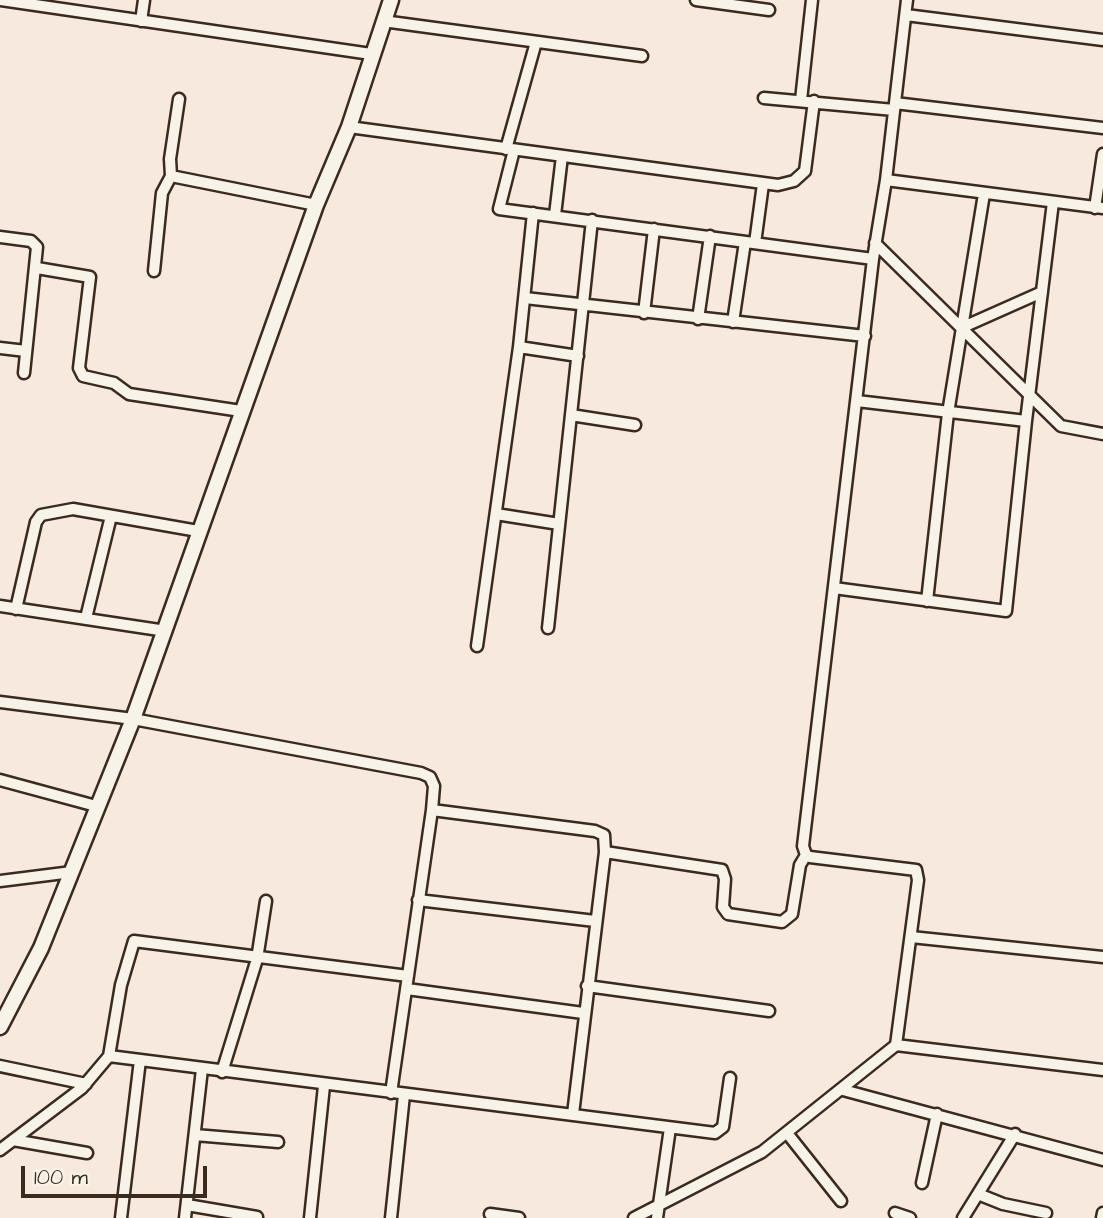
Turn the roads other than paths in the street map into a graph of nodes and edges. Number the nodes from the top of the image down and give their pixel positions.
1 (1, 0) edge
2 (144, 0) edge
3 (391, 0) edge
4 (696, 0) edge
5 (812, 0) edge
6 (907, 0) edge
7 (739, 3) edge
8 (768, 10) dead end
9 (906, 15) junction
10 (141, 20) junction
11 (383, 21) junction
12 (1103, 40) edge
13 (536, 42) junction
14 (371, 54) junction
15 (642, 56) dead end
16 (764, 98) dead end
17 (179, 99) dead end
18 (801, 100) junction
19 (814, 101) junction
20 (895, 107) junction
21 (349, 127) junction
22 (1103, 128) edge
23 (510, 149) junction
24 (1103, 154) edge
25 (562, 156) junction
26 (171, 176) junction
27 (886, 180) junction
28 (763, 184) junction
29 (984, 194) junction
30 (1053, 202) junction
31 (316, 205) junction
32 (1099, 208) edge
33 (533, 213) junction
34 (555, 215) junction
35 (592, 220) junction
36 (653, 229) junction
37 (710, 236) junction
38 (0, 237) edge
39 (750, 242) junction
40 (875, 243) junction
41 (873, 259) junction
42 (37, 268) junction
43 (154, 271) dead end
44 (1042, 292) junction
45 (525, 298) junction
46 (583, 306) junction
47 (644, 313) junction
48 (698, 319) junction
49 (733, 322) junction
50 (961, 328) junction
51 (865, 336) junction
52 (519, 347) junction
53 (0, 348) edge
54 (26, 351) junction
55 (578, 356) junction
56 (24, 373) dead end
57 (1030, 395) junction
58 (857, 401) junction
59 (242, 411) junction
60 (948, 413) junction
61 (571, 415) junction
62 (1026, 421) junction
63 (635, 425) dead end
64 (1103, 434) edge
65 (496, 514) junction
66 (111, 516) junction
67 (559, 524) junction
68 (198, 531) junction
69 (834, 589) junction
70 (927, 601) junction
71 (0, 606) edge
72 (16, 609) junction
73 (86, 618) junction
74 (548, 628) dead end
75 (166, 631) junction
76 (477, 646) dead end
77 (0, 702) edge
78 (133, 719) junction
79 (0, 780) edge
80 (96, 806) junction
81 (432, 810) junction
82 (605, 852) junction
83 (806, 855) junction
84 (72, 872) junction
85 (0, 881) edge
86 (418, 900) junction
87 (266, 901) dead end
88 (595, 921) junction
89 (911, 937) junction
90 (1103, 957) edge
91 (257, 959) junction
92 (408, 976) junction
93 (587, 986) junction
94 (407, 989) junction
95 (769, 1012) dead end
96 (583, 1013) junction
97 (0, 1027) edge
98 (896, 1045) junction
99 (108, 1056) junction
100 (139, 1060) junction
101 (0, 1066) edge
102 (202, 1069) junction
103 (1103, 1070) edge
104 (222, 1072) junction
105 (730, 1078) dead end
106 (86, 1084) junction
107 (324, 1086) junction
108 (843, 1090) junction
109 (391, 1093) junction
110 (404, 1095) junction
111 (573, 1114) junction
112 (937, 1114) junction
113 (670, 1128) junction
114 (787, 1133) junction
115 (195, 1135) junction
116 (1015, 1135) junction
117 (13, 1140) junction
118 (278, 1142) dead end
119 (0, 1150) edge
120 (87, 1153) dead end
121 (1103, 1160) edge
122 (922, 1182) dead end
123 (978, 1194) junction
124 (841, 1201) dead end
125 (187, 1205) junction
126 (659, 1206) junction
127 (895, 1213) dead end
128 (1046, 1213) dead end
129 (490, 1214) dead end
130 (257, 1217) edge
131 (121, 1218) edge
132 (185, 1218) edge
133 (310, 1218) edge
134 (391, 1218) edge
135 (519, 1218) edge
136 (634, 1218) edge
137 (657, 1218) edge
138 (910, 1218) edge
139 (963, 1218) edge

1 - 10 street
2 - 10 street
3 - 11 street
4 - 7 street
5 - 18 street
6 - 9 street
7 - 8 street
9 - 12 street
9 - 20 street
10 - 14 street
11 - 13 street
11 - 14 street
13 - 15 street
13 - 23 street
14 - 21 street
16 - 18 street
17 - 26 street
18 - 19 street
19 - 20 street
19 - 28 street
20 - 22 street
20 - 27 street
21 - 23 street
21 - 31 street
23 - 25 street
23 - 33 street
24 - 32 street
25 - 28 street
25 - 34 street
26 - 31 street
26 - 43 street
27 - 29 street
27 - 40 street
28 - 39 street
29 - 30 street
29 - 50 street
30 - 32 street
30 - 44 street
31 - 59 street
33 - 34 street
33 - 45 street
34 - 35 street
35 - 36 street
35 - 46 street
36 - 37 street
36 - 47 street
37 - 39 street
37 - 48 street
38 - 42 street
39 - 41 street
39 - 49 street
40 - 41 street
40 - 50 street
41 - 51 street
42 - 54 street
42 - 59 street
44 - 50 street
44 - 57 street
45 - 46 street
45 - 52 street
46 - 47 street
46 - 55 street
47 - 48 street
48 - 49 street
49 - 51 street
50 - 57 street
50 - 60 street
51 - 58 street
52 - 55 street
52 - 65 street
53 - 54 street
54 - 56 street
55 - 61 street
57 - 62 street
57 - 64 street
58 - 60 street
58 - 69 street
59 - 68 street
60 - 62 street
60 - 70 street
61 - 63 street
61 - 67 street
62 - 70 street
65 - 67 street
65 - 76 street
66 - 68 street
66 - 72 street
66 - 73 street
67 - 74 street
68 - 75 street
69 - 70 street
69 - 83 street
71 - 72 street
72 - 73 street
73 - 75 street
75 - 78 street
77 - 78 street
78 - 80 street
78 - 81 street
79 - 80 street
80 - 84 street
81 - 82 street
81 - 86 street
82 - 83 street
82 - 88 street
83 - 89 street
84 - 85 street
84 - 97 street
86 - 88 street
86 - 92 street
87 - 91 street
88 - 93 street
89 - 90 street
89 - 98 street
91 - 92 street
91 - 99 street
91 - 104 street
92 - 94 street
93 - 95 street
93 - 96 street
94 - 96 street
94 - 109 street
96 - 111 street
98 - 103 street
98 - 108 street
99 - 100 street
99 - 106 street
100 - 102 street
100 - 131 street
101 - 106 street
102 - 104 street
102 - 115 street
104 - 107 street
105 - 113 street
106 - 117 street
107 - 109 street
107 - 133 street
108 - 112 street
108 - 114 street
109 - 110 street
110 - 111 street
110 - 134 street
111 - 113 street
112 - 116 street
112 - 122 street
113 - 126 street
114 - 124 street
114 - 126 street
115 - 118 street
115 - 125 street
116 - 121 street
116 - 123 street
117 - 119 street
117 - 120 street
123 - 128 street
123 - 139 street
125 - 130 street
125 - 132 street
126 - 136 street
126 - 137 street
127 - 138 street
129 - 135 street

